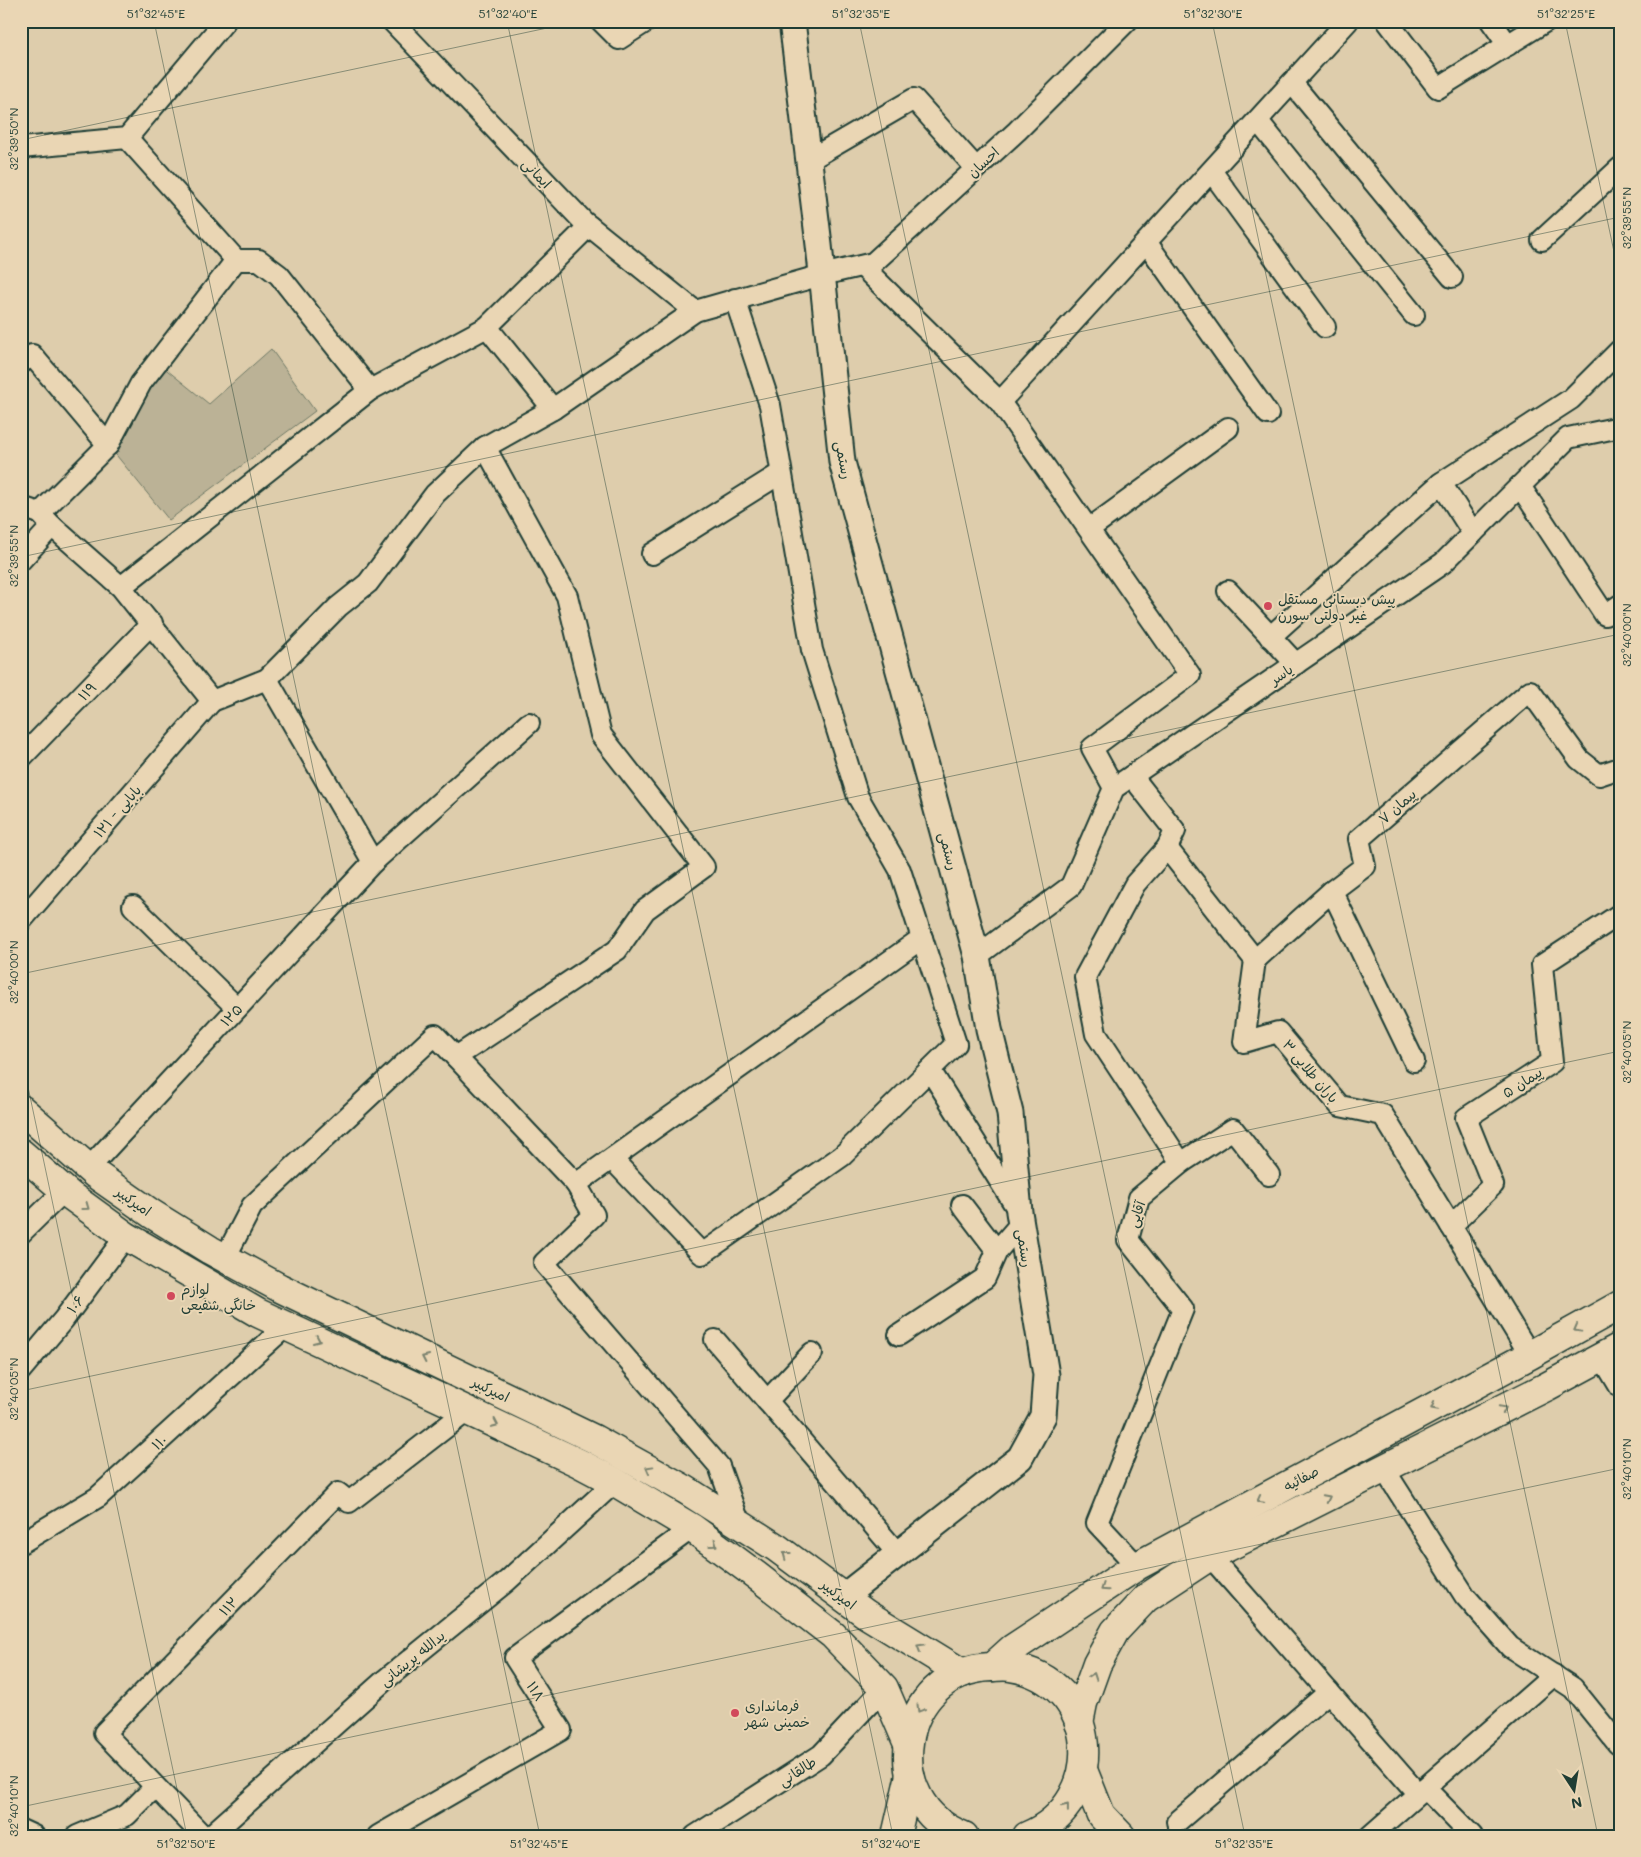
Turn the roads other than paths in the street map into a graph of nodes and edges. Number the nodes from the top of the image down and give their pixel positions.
1 (224, 21) edge
2 (392, 21) edge
3 (602, 21) edge
4 (647, 21) edge
5 (792, 21) edge
6 (1127, 21) edge
7 (1348, 21) edge
8 (1387, 21) edge
9 (1491, 21) edge
10 (1546, 21) edge
11 (1508, 45) junction
12 (1292, 83) junction
13 (1258, 121) junction
14 (127, 138) junction
15 (21, 148) edge
16 (809, 160) junction
17 (976, 168) junction
18 (1620, 168) edge
19 (1212, 172) junction
20 (589, 226) junction
21 (1542, 240) dead end
22 (1147, 243) junction
23 (236, 260) junction
24 (862, 266) junction
25 (822, 274) junction
26 (1452, 277) dead end
27 (736, 300) junction
28 (694, 311) junction
29 (1414, 315) dead end
30 (487, 327) junction
31 (1325, 327) dead end
32 (1620, 350) edge
33 (21, 363) edge
34 (370, 390) junction
35 (1000, 402) junction
36 (553, 409) junction
37 (1268, 414) dead end
38 (1620, 427) edge
39 (1228, 428) dead end
40 (108, 445) junction
41 (485, 448) junction
42 (781, 473) junction
43 (1441, 483) junction
44 (1520, 486) junction
45 (38, 515) edge
46 (1089, 529) junction
47 (1473, 533) junction
48 (652, 554) dead end
49 (21, 560) edge
50 (122, 587) junction
51 (1228, 591) dead end
52 (1620, 604) edge
53 (152, 623) junction
54 (1270, 637) junction
55 (1296, 664) junction
56 (267, 678) junction
57 (212, 701) junction
58 (529, 723) dead end
59 (21, 758) edge
60 (1620, 768) edge
61 (1132, 776) junction
62 (1114, 788) junction
63 (1167, 848) junction
64 (373, 862) junction
65 (1332, 891) junction
66 (133, 906) dead end
67 (1620, 914) edge
68 (21, 921) edge
69 (922, 938) junction
70 (977, 956) junction
71 (1255, 960) junction
72 (237, 1008) junction
73 (456, 1057) junction
74 (1414, 1061) dead end
75 (930, 1070) junction
76 (21, 1109) edge
77 (21, 1153) edge
78 (612, 1158) junction
79 (1181, 1163) junction
80 (89, 1168) junction
81 (1269, 1175) dead end
82 (576, 1184) junction
83 (64, 1191) junction
84 (962, 1206) dead end
85 (1020, 1217) junction
86 (1451, 1226) junction
87 (21, 1233) edge
88 (126, 1236) junction
89 (997, 1251) junction
90 (225, 1258) junction
91 (1620, 1306) edge
92 (286, 1326) junction
93 (899, 1335) dead end
94 (715, 1340) dead end
95 (1611, 1352) edge
96 (812, 1353) dead end
97 (1530, 1355) junction
98 (21, 1370) edge
99 (452, 1371) junction
100 (1620, 1387) edge
101 (441, 1399) junction
102 (767, 1401) junction
103 (467, 1411) junction
104 (1384, 1469) junction
105 (615, 1482) junction
106 (740, 1524) junction
107 (692, 1528) junction
108 (21, 1543) edge
109 (898, 1554) junction
110 (1210, 1556) junction
111 (1136, 1566) junction
112 (843, 1597) junction
113 (992, 1667) junction
114 (962, 1672) junction
115 (1554, 1675) junction
116 (884, 1688) junction
117 (1329, 1692) junction
118 (1079, 1723) junction
119 (1620, 1743) edge
120 (908, 1744) junction
121 (1083, 1770) junction
122 (910, 1775) junction
123 (155, 1787) junction
124 (1421, 1791) junction
125 (1177, 1822) dead end
126 (21, 1830) edge
127 (1038, 1834) edge
128 (34, 1836) edge
129 (77, 1836) edge
130 (203, 1836) edge
131 (210, 1836) edge
132 (378, 1836) edge
133 (695, 1836) edge
134 (896, 1836) edge
135 (964, 1836) edge
136 (1121, 1836) edge
137 (1370, 1836) edge
138 (1472, 1836) edge

1 - 14 street
2 - 20 street, ایمانی
3 - 4 street
5 - 16 street, رستمی
6 - 17 street, احسان
7 - 12 street
8 - 11 street
9 - 11 street
10 - 11 street
12 - 13 street
12 - 26 street
13 - 19 street
13 - 29 street
14 - 15 street
14 - 23 street
16 - 17 street
16 - 25 street, رستمی
17 - 24 street, احسان
18 - 21 street
19 - 22 street
19 - 31 street
20 - 28 street, ایمانی
20 - 30 street
22 - 35 street
22 - 37 street
23 - 34 street
23 - 40 street
24 - 25 street, احسان
24 - 35 street
25 - 27 street, احسان
25 - 70 street, رستمی
27 - 28 street, احسان
27 - 42 street
28 - 36 street
30 - 34 street
30 - 36 street
32 - 43 street
33 - 40 street
34 - 50 street
35 - 46 street
36 - 41 street
38 - 44 street, یاسر
39 - 46 street
40 - 45 street
41 - 56 street
41 - 73 street
42 - 48 street
42 - 69 street
43 - 47 street
43 - 54 street
44 - 47 street, یاسر
44 - 52 street
45 - 49 street
45 - 50 street
46 - 62 street
47 - 55 street, یاسر
50 - 53 street
51 - 54 street
53 - 57 street
53 - 59 street, ۱۱۹
54 - 55 street
55 - 61 street, یاسر
56 - 57 street
56 - 64 street
57 - 68 street, بابایی - ۱۲۱
58 - 64 street, ۱۲۵
60 - 65 street, پیمان ۷
61 - 62 street, یاسر
61 - 63 street
62 - 70 street
63 - 71 street
63 - 79 street
64 - 72 street, ۱۲۵
65 - 71 street
65 - 74 street
66 - 72 street
67 - 86 street, پیمان ۵
69 - 75 street
69 - 78 street
70 - 85 street, رستمی
71 - 86 street, باران طلایی ۳
72 - 80 street, ۱۲۵
73 - 82 street
73 - 90 street
75 - 78 street
75 - 85 street
76 - 80 main road, امیرکبیر
77 - 83 main road
78 - 82 street
79 - 81 street
79 - 111 street, آقایی
80 - 90 main road, امیرکبیر
82 - 106 street
83 - 87 street
83 -> 88 main road
84 - 89 street
85 - 89 street
85 - 109 street, رستمی
86 - 97 street, باران طلایی ۳
88 - 92 main road
88 - 98 street, ۱۰۶
89 - 93 street
99 -> 90 main road, امیرکبیر
91 -> 97 main road, صفائیه
92 -> 101 main road
92 - 108 street, ۱۱۰
94 - 102 street
95 - 100 street
104 -> 95 main road, صفائیه
96 - 102 street
97 -> 111 main road, صفائیه
99 - 101 main road
106 -> 99 main road, امیرکبیر
101 - 103 main road
102 - 109 street
103 -> 105 main road
103 - 123 street, ۱۱۲
110 -> 104 main road, صفائیه
104 - 115 street
105 - 107 main road
105 - 131 street, یدالله پریشانی
112 -> 106 main road, امیرکبیر
107 -> 116 main road
107 - 132 street, ۱۱۸
109 - 112 street, رستمی
110 - 117 street
118 -> 110 main road, صفائیه
111 -> 113 main road, صفائیه
114 -> 112 main road, امیرکبیر
113 - 114 main road
113 - 118 main road
114 -> 120 main road
115 - 119 street
115 - 124 street
116 - 120 main road
116 - 133 street, طالقانی
117 - 124 street
117 - 125 street
118 - 121 main road
120 - 122 main road
127 -> 121 main road
121 - 136 main road
122 - 134 main road
122 - 135 main road
123 - 129 street
123 - 130 street, ۱۱۲
124 - 137 street
124 - 138 street
126 - 128 street

